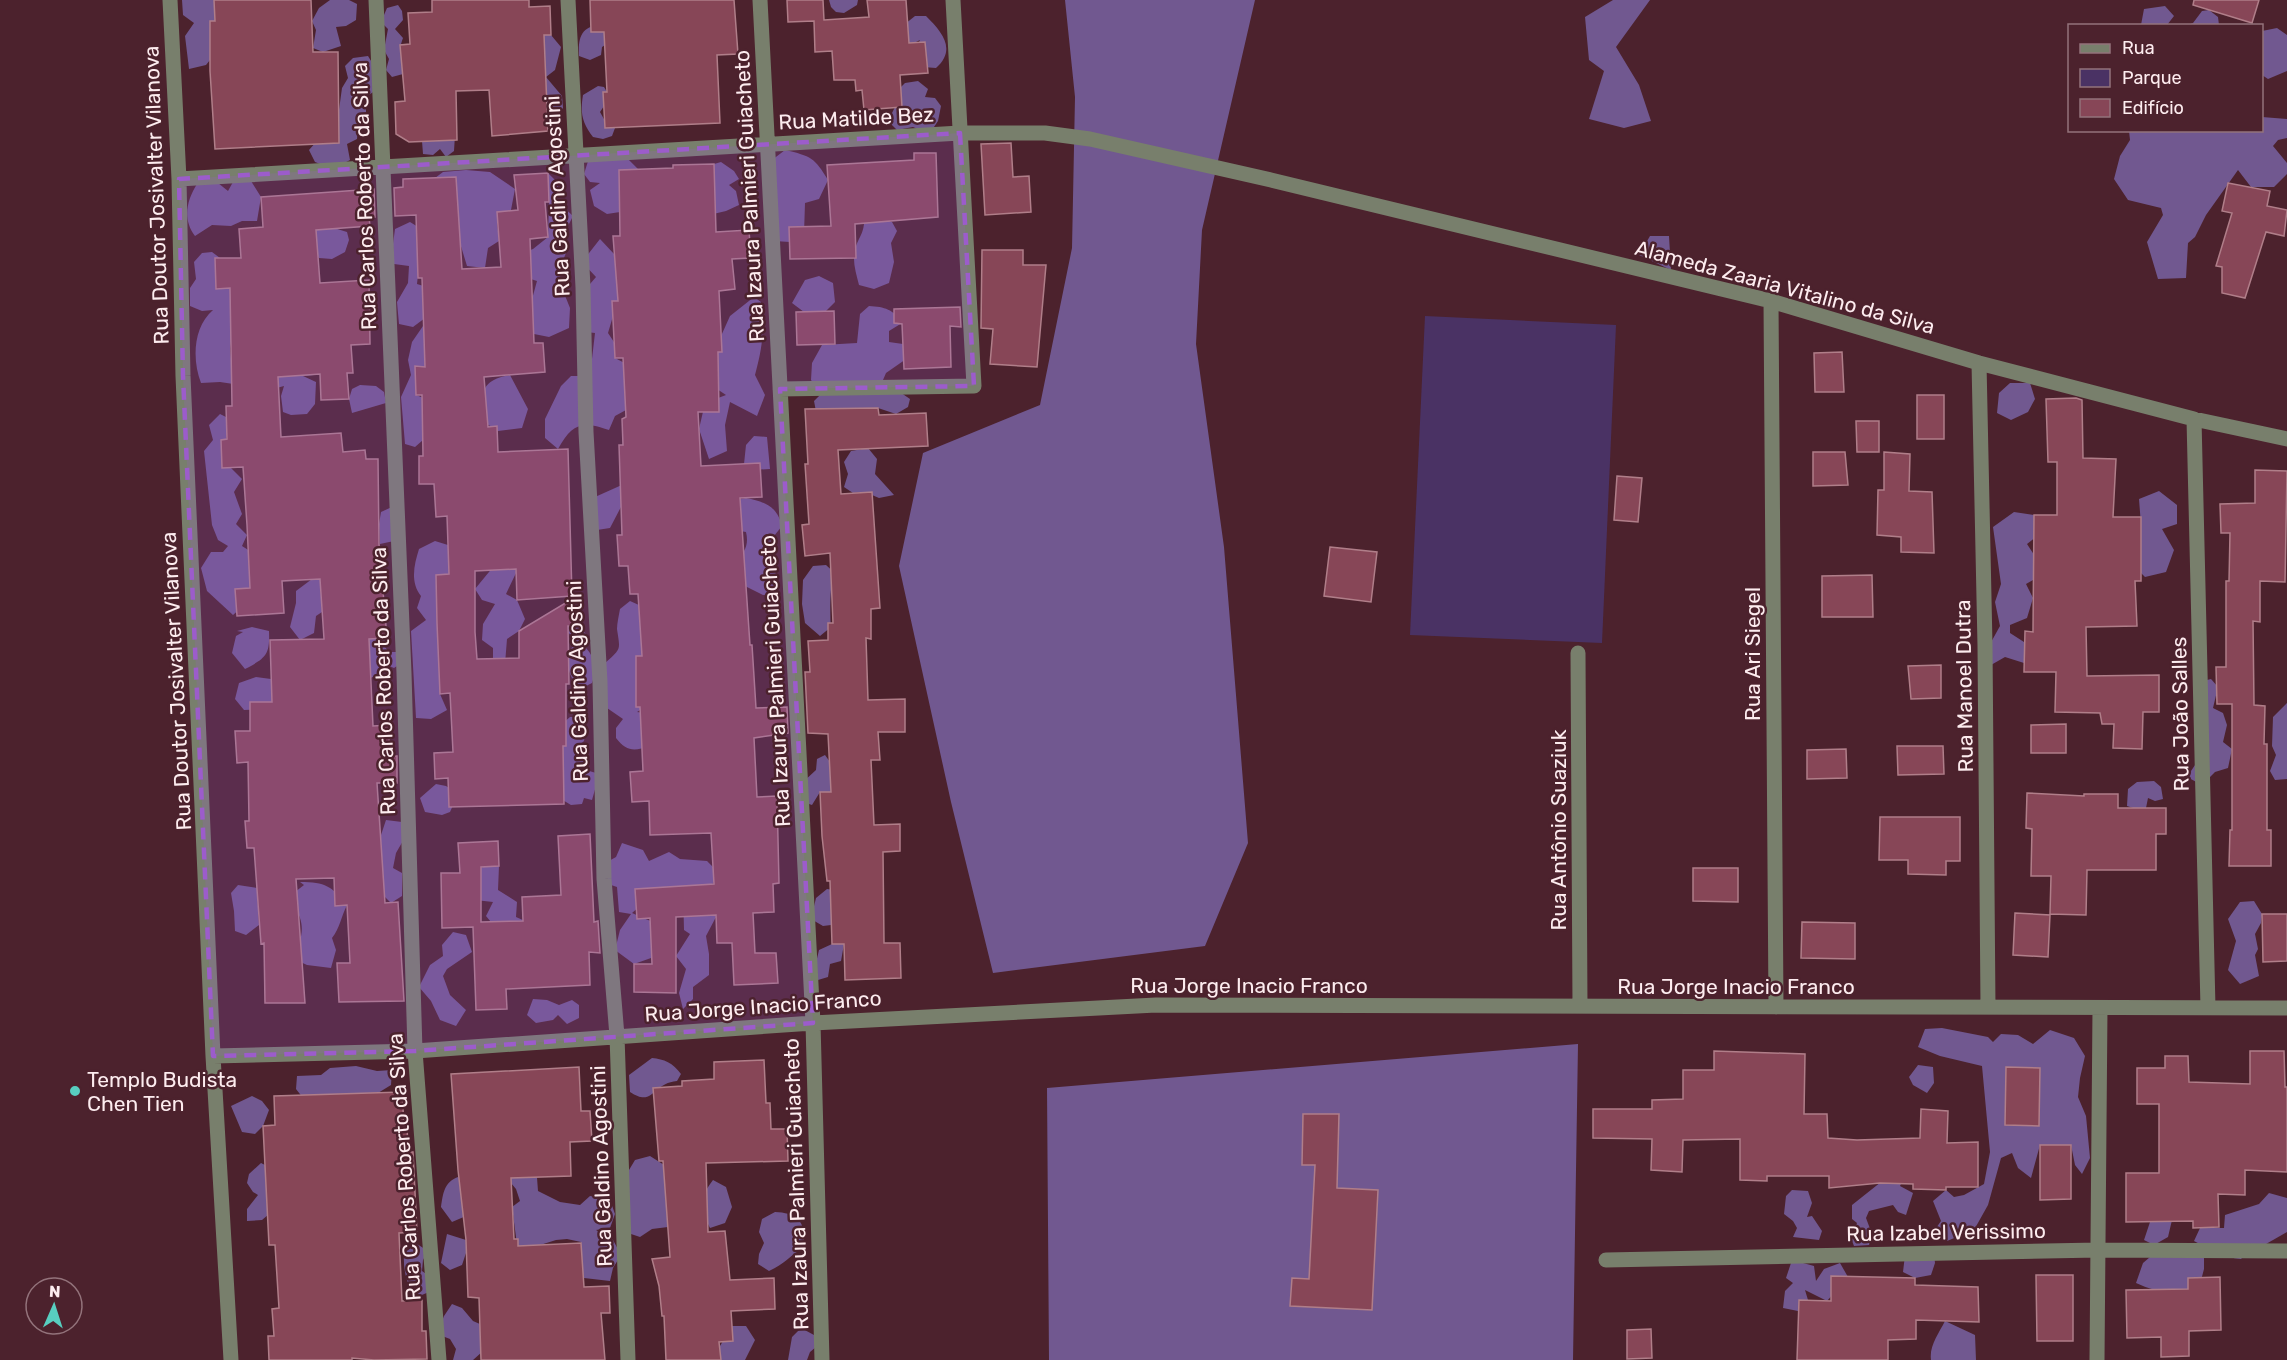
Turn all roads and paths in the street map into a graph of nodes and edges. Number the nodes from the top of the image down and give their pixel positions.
1 (170, 0) edge
2 (376, 0) edge
3 (568, 0) edge
4 (760, 0) edge
5 (953, 0) edge
6 (960, 133) junction
7 (768, 144) junction
8 (576, 155) junction
9 (384, 166) junction
10 (179, 179) junction
11 (1271, 180) joint
12 (1771, 301) junction
13 (1979, 363) junction
14 (780, 389) junction
15 (2194, 419) junction
16 (2287, 439) edge
17 (1578, 653) dead end
18 (1580, 1006) junction
19 (1776, 1007) junction
20 (1988, 1007) junction
21 (2100, 1008) junction
22 (2208, 1008) junction
23 (2287, 1008) edge
24 (813, 1023) junction
25 (617, 1036) junction
26 (416, 1051) junction
27 (213, 1056) junction
28 (2098, 1250) junction
29 (2287, 1251) edge
30 (1606, 1260) dead end
31 (231, 1360) edge
32 (439, 1360) edge
33 (628, 1360) edge
34 (822, 1360) edge
35 (2097, 1360) edge

1 - 10 street, Rua Doutor Josivalter Vilanova
2 - 9 street, Rua Carlos Roberto da Silva
3 - 8 street, Rua Galdino Agostini
4 - 7 street, Rua Izaura Palmieri Guiacheto
5 - 6 street
6 - 7 street, Rua Matilde Bez
6 - 11 street, Rua Matilde Bez
6 - 14 street
7 - 8 street, Rua Matilde Bez
7 - 14 street, Rua Izaura Palmieri Guiacheto
8 - 9 street, Rua Matilde Bez
8 - 25 street, Rua Galdino Agostini
9 - 10 street, Rua Matilde Bez
9 - 26 street, Rua Carlos Roberto da Silva
10 - 27 street, Rua Doutor Josivalter Vilanova
11 - 12 street, Alameda Zaaria Vitalino da Silva
12 - 13 street, Alameda Zaaria Vitalino da Silva
12 - 19 street, Rua Ari Siegel
13 - 15 street, Alameda Zaaria Vitalino da Silva
13 - 20 street, Rua Manoel Dutra
14 - 24 street, Rua Izaura Palmieri Guiacheto
15 - 16 street, Alameda Zaaria Vitalino da Silva
15 - 22 street, Rua João Salles
17 - 18 street, Rua Antônio Suaziuk
18 - 19 street, Rua Jorge Inacio Franco
18 - 24 street, Rua Jorge Inacio Franco
19 - 20 street, Rua Jorge Inacio Franco
20 - 21 street, Rua Jorge Inacio Franco
21 - 22 street, Rua Jorge Inacio Franco
21 - 28 street
22 - 23 street, Rua Jorge Inacio Franco
24 - 25 street, Rua Jorge Inacio Franco
24 - 34 street, Rua Izaura Palmieri Guiacheto
25 - 26 street, Rua Jorge Inacio Franco
25 - 33 street, Rua Galdino Agostini
26 - 27 street, Rua Jorge Inacio Franco
26 - 32 street, Rua Carlos Roberto da Silva
27 - 31 street, Rua Doutor Josivalter Vilanova
28 - 29 street, Rua Izabel Verissimo
28 - 30 street, Rua Izabel Verissimo
28 - 35 street

